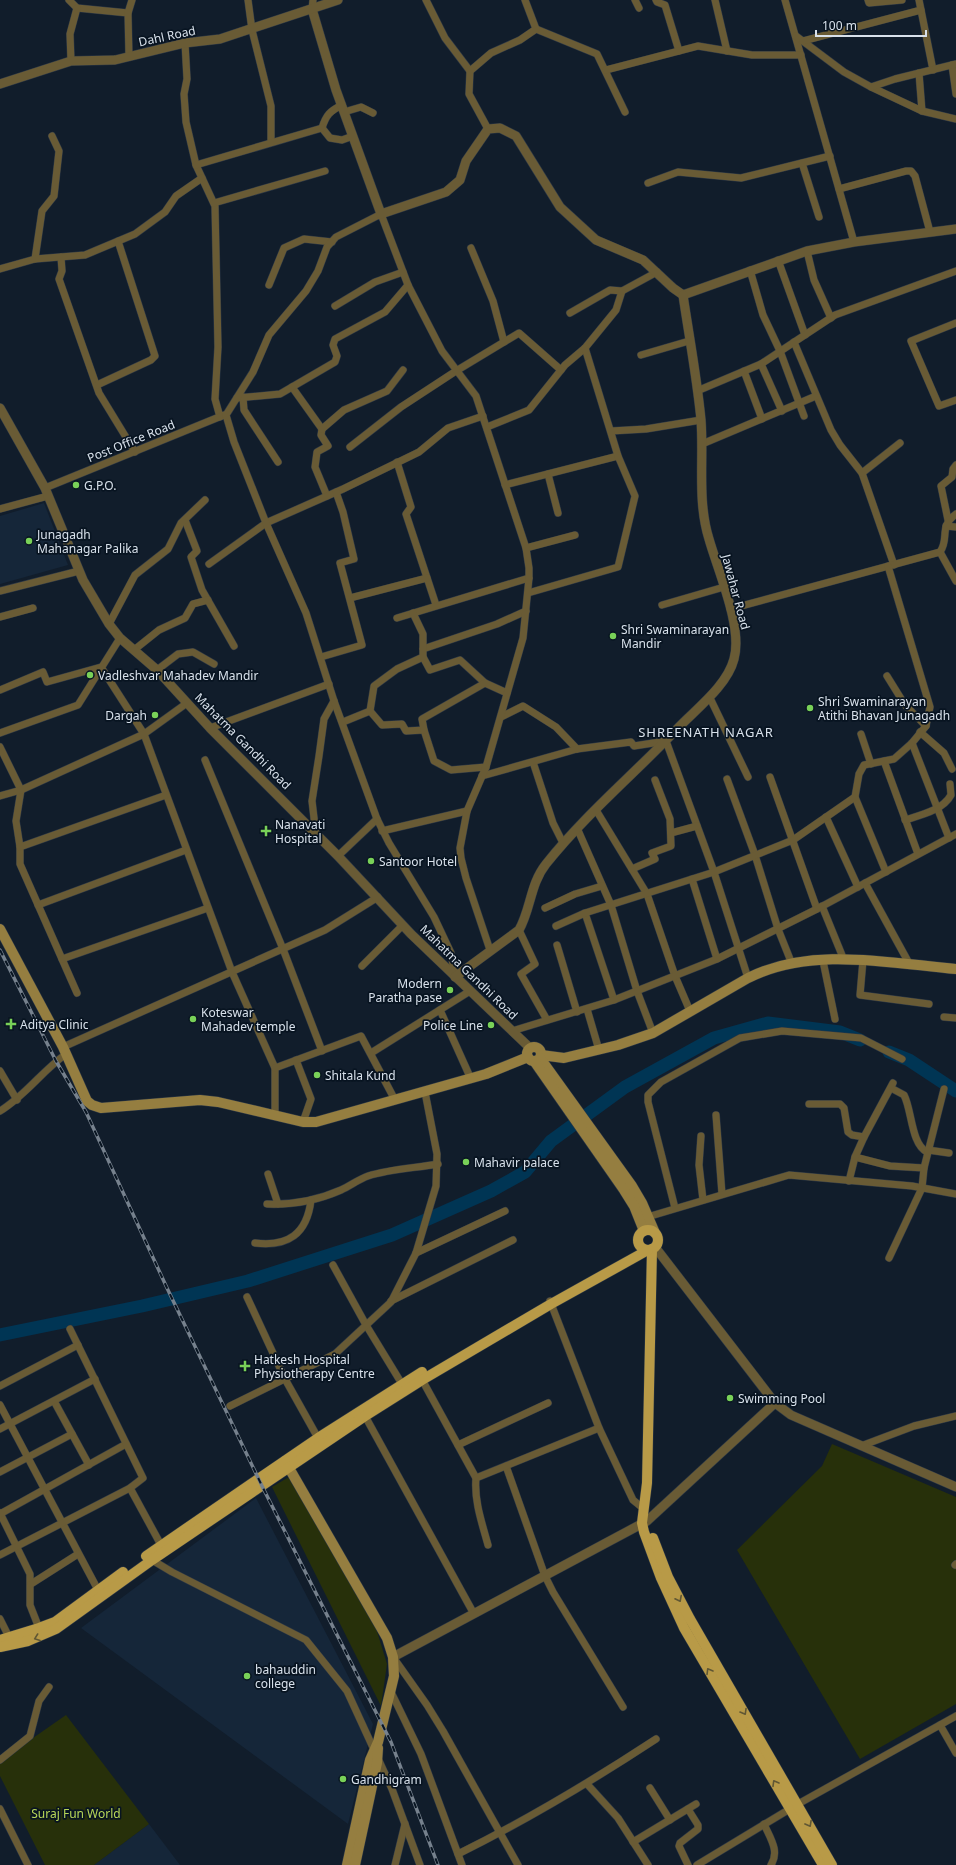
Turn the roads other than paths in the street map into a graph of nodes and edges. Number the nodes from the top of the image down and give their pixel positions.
1 (69, 0) edge
2 (132, 0) edge
3 (248, 0) edge
4 (426, 0) edge
5 (525, 0) edge
6 (635, 0) edge
7 (656, 0) edge
8 (714, 0) edge
9 (785, 0) edge
10 (868, 0) edge
11 (902, 0) edge
12 (919, 0) edge
13 (333, 1) edge
14 (313, 3) edge
15 (77, 8) junction
16 (639, 8) dead end
17 (921, 10) junction
18 (128, 13) junction
19 (536, 29) junction
20 (252, 30) junction
21 (796, 36) junction
22 (803, 41) junction
23 (185, 43) junction
24 (679, 51) junction
25 (727, 51) junction
26 (802, 55) junction
27 (129, 57) junction
28 (71, 61) junction
29 (954, 64) edge
30 (606, 70) junction
31 (932, 70) junction
32 (470, 71) junction
33 (919, 73) junction
34 (0, 84) edge
35 (871, 87) junction
36 (956, 94) edge
37 (343, 108) junction
38 (922, 111) junction
39 (625, 112) dead end
40 (373, 113) dead end
41 (956, 119) edge
42 (322, 128) junction
43 (488, 129) junction
44 (52, 136) dead end
45 (353, 136) junction
46 (271, 142) junction
47 (830, 156) junction
48 (802, 163) junction
49 (196, 165) junction
50 (325, 171) dead end
51 (202, 178) junction
52 (648, 183) dead end
53 (839, 189) junction
54 (214, 203) junction
55 (381, 214) junction
56 (819, 217) dead end
57 (956, 229) edge
58 (930, 232) junction
59 (118, 241) junction
60 (332, 242) junction
61 (854, 242) junction
62 (471, 248) dead end
63 (807, 251) junction
64 (61, 257) junction
65 (35, 259) junction
66 (778, 260) junction
67 (0, 269) edge
68 (750, 270) junction
69 (956, 270) edge
70 (403, 272) junction
71 (658, 272) junction
72 (269, 285) dead end
73 (408, 285) junction
74 (622, 291) junction
75 (683, 295) junction
76 (335, 306) dead end
77 (570, 313) dead end
78 (831, 318) junction
79 (956, 323) edge
80 (805, 335) junction
81 (689, 341) junction
82 (504, 342) junction
83 (794, 342) junction
84 (585, 348) junction
85 (780, 351) junction
86 (641, 356) dead end
87 (761, 364) junction
88 (403, 370) dead end
89 (561, 370) junction
90 (456, 371) junction
91 (744, 371) junction
92 (97, 385) junction
93 (292, 386) junction
94 (697, 391) junction
95 (816, 396) junction
96 (240, 397) junction
97 (956, 400) edge
98 (798, 404) junction
99 (0, 408) edge
100 (782, 410) junction
101 (223, 416) junction
102 (483, 416) junction
103 (804, 416) dead end
104 (762, 419) junction
105 (701, 420) junction
106 (487, 427) junction
107 (322, 429) junction
108 (611, 431) junction
109 (900, 443) dead end
110 (702, 444) junction
111 (350, 447) dead end
112 (136, 452) junction
113 (618, 456) junction
114 (278, 462) dead end
115 (397, 462) junction
116 (956, 465) edge
117 (862, 473) junction
118 (548, 474) junction
119 (505, 485) junction
120 (46, 492) junction
121 (336, 492) junction
122 (327, 496) junction
123 (205, 500) dead end
124 (0, 510) edge
125 (558, 513) dead end
126 (956, 514) edge
127 (184, 520) junction
128 (266, 523) junction
129 (947, 523) junction
130 (956, 527) edge
131 (576, 535) dead end
132 (526, 548) junction
133 (940, 552) junction
134 (209, 564) dead end
135 (891, 565) junction
136 (79, 571) junction
137 (427, 578) junction
138 (529, 578) junction
139 (956, 581) edge
140 (724, 587) junction
141 (0, 591) edge
142 (528, 593) junction
143 (350, 598) junction
144 (208, 600) junction
145 (436, 605) junction
146 (662, 605) dead end
147 (33, 608) dead end
148 (730, 609) junction
149 (526, 611) junction
150 (413, 613) junction
151 (0, 617) edge
152 (397, 618) dead end
153 (109, 624) junction
154 (120, 638) junction
155 (234, 646) dead end
156 (423, 649) junction
157 (134, 650) junction
158 (321, 657) junction
159 (423, 657) junction
160 (214, 664) dead end
161 (101, 667) junction
162 (157, 670) junction
163 (887, 676) dead end
164 (329, 684) junction
165 (485, 684) junction
166 (0, 690) edge
167 (507, 693) junction
168 (710, 698) junction
169 (334, 701) junction
170 (187, 703) junction
171 (370, 711) junction
172 (501, 717) junction
173 (343, 722) junction
174 (926, 726) junction
175 (210, 728) junction
176 (424, 730) junction
177 (920, 732) junction
178 (0, 733) edge
179 (144, 734) junction
180 (860, 734) dead end
181 (666, 741) junction
182 (912, 743) junction
183 (0, 747) edge
184 (577, 749) junction
185 (205, 760) dead end
186 (884, 761) junction
187 (534, 762) junction
188 (871, 764) junction
189 (486, 767) junction
190 (952, 769) dead end
191 (482, 776) junction
192 (748, 777) dead end
193 (770, 777) dead end
194 (727, 779) dead end
195 (655, 780) dead end
196 (950, 784) dead end
197 (21, 790) junction
198 (166, 795) junction
199 (0, 796) edge
200 (855, 797) junction
201 (937, 808) junction
202 (596, 810) junction
203 (467, 811) junction
204 (826, 817) junction
205 (377, 819) junction
206 (906, 820) junction
207 (697, 826) junction
208 (577, 828) junction
209 (382, 831) junction
210 (671, 833) junction
211 (956, 834) edge
212 (316, 835) junction
213 (949, 838) junction
214 (793, 840) junction
215 (563, 843) junction
216 (20, 847) junction
217 (186, 850) junction
218 (918, 854) junction
219 (755, 855) junction
220 (338, 856) junction
221 (632, 869) junction
222 (714, 872) junction
223 (886, 872) junction
224 (692, 879) junction
225 (865, 883) junction
226 (602, 886) junction
227 (858, 887) junction
228 (647, 894) junction
229 (378, 897) junction
230 (38, 905) junction
231 (611, 905) junction
232 (208, 908) junction
233 (545, 908) dead end
234 (820, 908) junction
235 (585, 913) junction
236 (403, 925) junction
237 (556, 926) dead end
238 (0, 929) edge
239 (778, 929) junction
240 (519, 930) junction
241 (557, 945) dead end
242 (284, 949) junction
243 (738, 949) junction
244 (490, 950) junction
245 (62, 959) junction
246 (717, 959) junction
247 (844, 960) junction
248 (863, 960) junction
249 (823, 961) junction
250 (792, 964) junction
251 (910, 965) junction
252 (362, 966) dead end
253 (956, 969) edge
254 (232, 972) junction
255 (675, 976) junction
256 (455, 977) junction
257 (748, 978) junction
258 (470, 991) junction
259 (636, 991) junction
260 (77, 994) dead end
261 (614, 1000) junction
262 (930, 1004) dead end
263 (587, 1009) junction
264 (440, 1010) junction
265 (690, 1011) junction
266 (577, 1012) junction
267 (944, 1017) dead end
268 (956, 1018) edge
269 (835, 1019) dead end
270 (547, 1020) junction
271 (512, 1031) junction
272 (653, 1033) junction
273 (64, 1050) junction
274 (322, 1050) junction
275 (599, 1050) junction
276 (370, 1053) junction
277 (535, 1056) junction
278 (902, 1059) dead end
279 (296, 1060) junction
280 (275, 1068) junction
281 (0, 1071) edge
282 (471, 1079) junction
283 (944, 1089) dead end
284 (425, 1092) junction
285 (17, 1100) junction
286 (395, 1100) junction
287 (809, 1104) dead end
288 (0, 1111) edge
289 (274, 1115) junction
290 (716, 1115) dead end
291 (303, 1122) junction
292 (701, 1136) dead end
293 (864, 1137) junction
294 (928, 1151) junction
295 (949, 1153) dead end
296 (855, 1157) junction
297 (438, 1164) junction
298 (924, 1168) junction
299 (268, 1174) dead end
300 (849, 1181) junction
301 (922, 1188) junction
302 (722, 1194) junction
303 (956, 1194) edge
304 (311, 1200) junction
305 (703, 1200) junction
306 (266, 1204) dead end
307 (278, 1204) junction
308 (675, 1208) junction
309 (505, 1211) dead end
310 (644, 1218) junction
311 (644, 1231) junction
312 (655, 1233) junction
313 (513, 1240) dead end
314 (255, 1243) dead end
315 (649, 1248) junction
316 (416, 1253) junction
317 (890, 1258) dead end
318 (333, 1265) dead end
319 (247, 1297) dead end
320 (391, 1302) junction
321 (550, 1302) junction
322 (366, 1325) junction
323 (70, 1329) dead end
324 (78, 1345) junction
325 (420, 1377) junction
326 (95, 1379) junction
327 (285, 1379) junction
328 (402, 1384) junction
329 (0, 1386) edge
330 (54, 1401) junction
331 (548, 1403) dead end
332 (774, 1403) junction
333 (0, 1405) edge
334 (230, 1406) dead end
335 (365, 1416) junction
336 (956, 1416) edge
337 (10, 1424) junction
338 (599, 1428) junction
339 (0, 1429) edge
340 (72, 1434) junction
341 (318, 1438) junction
342 (126, 1444) junction
343 (458, 1445) junction
344 (861, 1446) junction
345 (27, 1457) junction
346 (287, 1464) junction
347 (89, 1465) junction
348 (506, 1466) junction
349 (0, 1472) edge
350 (476, 1478) junction
351 (956, 1487) edge
352 (130, 1488) junction
353 (44, 1490) junction
354 (643, 1510) junction
355 (0, 1514) edge
356 (645, 1522) junction
357 (62, 1523) junction
358 (161, 1545) junction
359 (488, 1545) dead end
360 (16, 1547) junction
361 (78, 1554) junction
362 (0, 1555) edge
363 (152, 1560) junction
364 (546, 1576) junction
365 (31, 1584) junction
366 (98, 1590) junction
367 (474, 1614) junction
368 (0, 1620) edge
369 (39, 1628) junction
370 (9, 1640) edge
371 (0, 1647) edge
372 (393, 1657) junction
373 (49, 1687) dead end
374 (391, 1692) junction
375 (623, 1707) dead end
376 (956, 1716) edge
377 (940, 1724) junction
378 (656, 1739) dead end
379 (377, 1750) junction
380 (956, 1753) edge
381 (0, 1760) edge
382 (587, 1784) junction
383 (650, 1788) dead end
384 (696, 1804) dead end
385 (794, 1806) junction
386 (0, 1809) edge
387 (688, 1809) junction
388 (670, 1820) junction
389 (3, 1821) edge
390 (405, 1823) junction
391 (764, 1824) junction
392 (500, 1833) junction
393 (633, 1842) junction
394 (458, 1854) junction
395 (28, 1865) edge
396 (347, 1865) edge
397 (355, 1865) edge
398 (395, 1865) edge
399 (420, 1865) edge
400 (462, 1865) edge
401 (518, 1865) edge
402 (648, 1865) edge
403 (688, 1865) edge
404 (698, 1865) edge
405 (771, 1865) edge
406 (823, 1865) edge
407 (832, 1865) edge

1 - 15 street
2 - 18 street
3 - 20 street
4 - 32 street
5 - 19 street
6 - 16 street
7 - 24 street
8 - 25 street
9 - 21 street
10 - 11 street
12 - 17 street
13 - 14 street, Dahl Road
14 - 20 street, Dahl Road
14 - 37 street
15 - 18 street
15 - 28 street
17 - 22 street
17 - 31 street
18 - 27 street
19 - 30 street
19 - 32 street
20 - 23 street, Dahl Road
20 - 46 street
21 - 22 street
21 - 26 street
22 - 35 street
23 - 27 street, Dahl Road
23 - 49 street
24 - 25 street
24 - 30 street
25 - 26 street
26 - 47 street
27 - 28 street, Dahl Road
28 - 34 street, Dahl Road
29 - 31 street
29 - 36 street
30 - 39 street
31 - 33 street
32 - 43 street
33 - 35 street
33 - 38 street
35 - 38 street
37 - 40 street
37 - 42 street
37 - 45 street
38 - 41 street
42 - 45 street
42 - 46 street
43 - 55 street
43 - 71 street
44 - 65 street
45 - 55 street
46 - 49 street
47 - 48 street
47 - 53 street
48 - 52 street
48 - 56 street
49 - 51 street
50 - 54 street
51 - 54 street
51 - 59 street
53 - 58 street
53 - 61 street
54 - 101 street
55 - 60 street
55 - 70 street
57 - 58 street
58 - 61 street
59 - 64 street
59 - 92 street
60 - 72 street
60 - 96 street
61 - 63 street
62 - 82 street
63 - 66 street
63 - 78 street
64 - 65 street
64 - 92 street
65 - 67 street
66 - 68 street
66 - 80 street
68 - 75 street
68 - 85 street
69 - 78 street
70 - 73 street
70 - 76 street
71 - 74 street
71 - 75 street
73 - 90 street
73 - 93 street
74 - 77 street
74 - 84 street
75 - 81 street, Jawahar Road
78 - 80 street
79 - 97 street
80 - 83 street
81 - 86 street
81 - 94 street, Jawahar Road
82 - 89 street
82 - 90 street
83 - 85 street
83 - 95 street
84 - 89 street
84 - 108 street
85 - 87 street
85 - 98 street
87 - 91 street
87 - 100 street
88 - 107 street
89 - 106 street
90 - 102 street
90 - 111 street
91 - 94 street
91 - 104 street
92 - 112 street
93 - 96 street
93 - 107 street
94 - 105 street, Jawahar Road
95 - 98 street
95 - 117 street
96 - 101 street
96 - 114 street
98 - 100 street
98 - 103 street
99 - 120 street, Mahatma Gandhi Road
100 - 104 street
101 - 112 street, Post Office Road
101 - 128 street
102 - 106 street
102 - 115 street
104 - 110 street
105 - 108 street
105 - 110 street, Jawahar Road
106 - 119 street
107 - 122 street
108 - 113 street
109 - 117 street
110 - 140 street, Jawahar Road
112 - 120 street, Post Office Road
113 - 118 street
113 - 142 street
115 - 121 street
115 - 137 street
116 - 129 street
117 - 135 street
118 - 119 street
118 - 125 street
119 - 132 street
120 - 124 street, Post Office Road
120 - 136 street, Mahatma Gandhi Road
121 - 122 street
121 - 143 street
122 - 128 street
123 - 127 street
126 - 129 street
127 - 144 street
127 - 153 street
128 - 134 street
128 - 158 street
129 - 130 street
129 - 133 street
131 - 132 street
132 - 138 street
133 - 135 street
133 - 139 street
135 - 148 street
135 - 174 street
136 - 141 street
136 - 153 street, Mahatma Gandhi Road
137 - 143 street
137 - 145 street
138 - 142 street
138 - 145 street
140 - 146 street
140 - 148 street, Jawahar Road
142 - 149 street
143 - 158 street
144 - 155 street
144 - 157 street
145 - 150 street
147 - 151 street
148 - 168 street, Jawahar Road
149 - 156 street
149 - 167 street
150 - 152 street
150 - 156 street
153 - 154 street, Mahatma Gandhi Road
154 - 157 street, Mahatma Gandhi Road
154 - 161 street
156 - 159 street
157 - 162 street, Mahatma Gandhi Road
158 - 164 street
159 - 165 street
159 - 171 street
160 - 162 street
161 - 166 street
161 - 178 street
161 - 179 street
162 - 170 street, Mahatma Gandhi Road
163 - 174 street
164 - 169 street
164 - 175 street
165 - 167 street
165 - 176 street
167 - 172 street
168 - 181 street, Jawahar Road
168 - 192 street
169 - 173 street
169 - 212 street
170 - 175 street, Mahatma Gandhi Road
170 - 179 street
171 - 173 street
171 - 176 street
172 - 184 street
172 - 189 street
173 - 205 street
174 - 177 street
175 - 212 street, Mahatma Gandhi Road
176 - 189 street
177 - 182 street
177 - 190 street
179 - 197 street
179 - 198 street
180 - 188 street
181 - 184 street
181 - 202 street, Jawahar Road
181 - 207 street
182 - 186 street
182 - 201 street
183 - 197 street
184 - 187 street
185 - 242 street
186 - 188 street
186 - 206 street
187 - 191 street
187 - 215 street
188 - 200 street
189 - 191 street
191 - 203 street
193 - 214 street
194 - 219 street
195 - 210 street
196 - 201 street
197 - 199 street
197 - 216 street
198 - 216 street
198 - 217 street
200 - 204 street
200 - 223 street
201 - 206 street
201 - 213 street
202 - 208 street, Jawahar Road
202 - 221 street
203 - 209 street
203 - 244 street
204 - 214 street
204 - 227 street
205 - 209 street
205 - 220 street
206 - 218 street
207 - 210 street
207 - 222 street
208 - 215 street, Jawahar Road
208 - 226 street
209 - 256 street
210 - 221 street
211 - 213 street
212 - 220 street, Mahatma Gandhi Road
213 - 218 street
214 - 219 street
214 - 234 street
215 - 240 street, Jawahar Road
216 - 230 street
217 - 230 street
217 - 232 street
218 - 223 street
219 - 222 street
219 - 239 street
220 - 229 street, Mahatma Gandhi Road
221 - 228 street
222 - 224 street
222 - 243 street
223 - 225 street
224 - 228 street
224 - 246 street
225 - 227 street
225 - 251 street
226 - 231 street
226 - 233 street
227 - 234 street
228 - 231 street
228 - 255 street
229 - 236 street, Mahatma Gandhi Road
229 - 242 street
230 - 245 street
231 - 235 street
231 - 259 street
232 - 245 street
232 - 254 street
234 - 239 street
234 - 247 street
235 - 237 street
235 - 261 street
236 - 252 street
236 - 256 street, Mahatma Gandhi Road
238 - 273 main road
239 - 243 street
239 - 250 street
240 - 244 street
240 - 270 street
241 - 266 street
242 - 254 street
242 - 274 street
243 - 246 street
243 - 257 street
244 - 256 street
245 - 260 street
246 - 255 street
247 - 248 main road
247 - 249 main road
248 - 251 main road
248 - 262 street
249 - 250 main road
249 - 269 street
250 - 257 main road
251 - 253 main road
254 - 273 street
254 - 280 street
255 - 259 street
255 - 265 street
256 - 258 street, Mahatma Gandhi Road
257 - 265 main road
258 - 264 street
258 - 271 street, Mahatma Gandhi Road
259 - 261 street
259 - 272 street
261 - 263 street
263 - 266 street
263 - 275 street
264 - 276 street
264 - 282 street
265 - 272 main road
266 - 270 street
267 - 268 street
270 - 271 street
271 - 277 street, Mahatma Gandhi Road
272 - 275 main road
273 - 285 street
273 - 289 main road
274 - 276 street
274 - 279 street
275 - 277 main road
276 - 286 street
277 - 282 main road
277 - 310 main road, Mahatma Gandhi Road
278 - 308 street
279 - 280 street
279 - 291 street
280 - 289 street
281 - 285 street
282 - 284 main road
283 - 294 street
284 - 286 main road
284 - 297 street
285 - 288 street
286 - 291 main road
287 - 293 street
289 - 291 main road
290 - 302 street
292 - 305 street
293 - 294 street
293 - 296 street
294 - 295 street
294 - 298 street
296 - 298 street
296 - 300 street
297 - 304 street
297 - 316 street
298 - 301 street
299 - 307 street
300 - 301 street
300 - 302 street
301 - 303 street
301 - 317 street
302 - 305 street
304 - 307 street
304 - 314 street
305 - 308 street
306 - 307 street
308 - 310 street
309 - 316 street
310 - 311 main road, Mahatma Gandhi Road
310 - 312 main road, Mahatma Gandhi Road
311 - 312 main road
311 - 315 main road
312 - 315 main road
313 - 320 street
315 - 321 main road
315 - 332 street
315 - 354 main road
316 - 320 street
318 - 322 street
319 - 327 street
320 - 322 street
321 - 325 main road
321 - 338 street
322 - 327 street
322 - 328 street
323 - 324 street
324 - 326 street
324 - 329 street
325 - 328 main road
325 - 335 main road
325 - 343 street
326 - 330 street
326 - 342 street
327 - 334 street
327 - 341 street
328 - 341 main road
330 - 337 street
330 - 340 street
331 - 343 street
332 - 344 street
332 - 356 street
333 - 337 street
335 - 346 main road
335 - 367 street
336 - 344 street
337 - 339 street
337 - 345 street
338 - 348 street
338 - 354 street
340 - 345 street
340 - 347 street
341 - 346 main road
342 - 347 street
342 - 352 street
343 - 350 street
344 - 351 street
345 - 349 street
345 - 353 street
346 - 358 main road
346 - 363 main road
346 - 372 main road
347 - 353 street
348 - 350 street
348 - 364 street
350 - 359 street
352 - 357 street
352 - 358 street
353 - 355 street
353 - 357 street
354 - 356 main road
355 - 360 street
356 - 364 street
356 - 385 main road
357 - 360 street
357 - 361 street
358 - 366 main road
360 - 362 street
360 - 365 street
361 - 365 street
361 - 366 street
363 -> 370 main road
363 - 379 street
364 - 367 street
364 - 375 street
365 - 369 street
366 - 369 main road
367 - 372 street
368 - 370 street
369 - 370 main road
370 - 371 main road
372 - 374 main road
372 - 392 street
373 - 381 street
374 - 379 main road
374 - 394 street
376 - 377 street
377 - 380 street
377 - 385 street
378 - 382 street
379 - 390 street
379 - 396 main road
379 - 397 main road
382 - 392 street
382 - 393 street
383 - 388 street
384 - 387 street
385 - 391 street
385 - 406 main road
385 -> 407 main road
386 - 389 street
387 - 388 street
387 - 403 street
388 - 393 street
389 - 395 street
390 - 398 street
390 - 399 street
391 - 404 street
391 - 405 street
392 - 394 street
392 - 401 street
393 - 402 street
394 - 400 street

